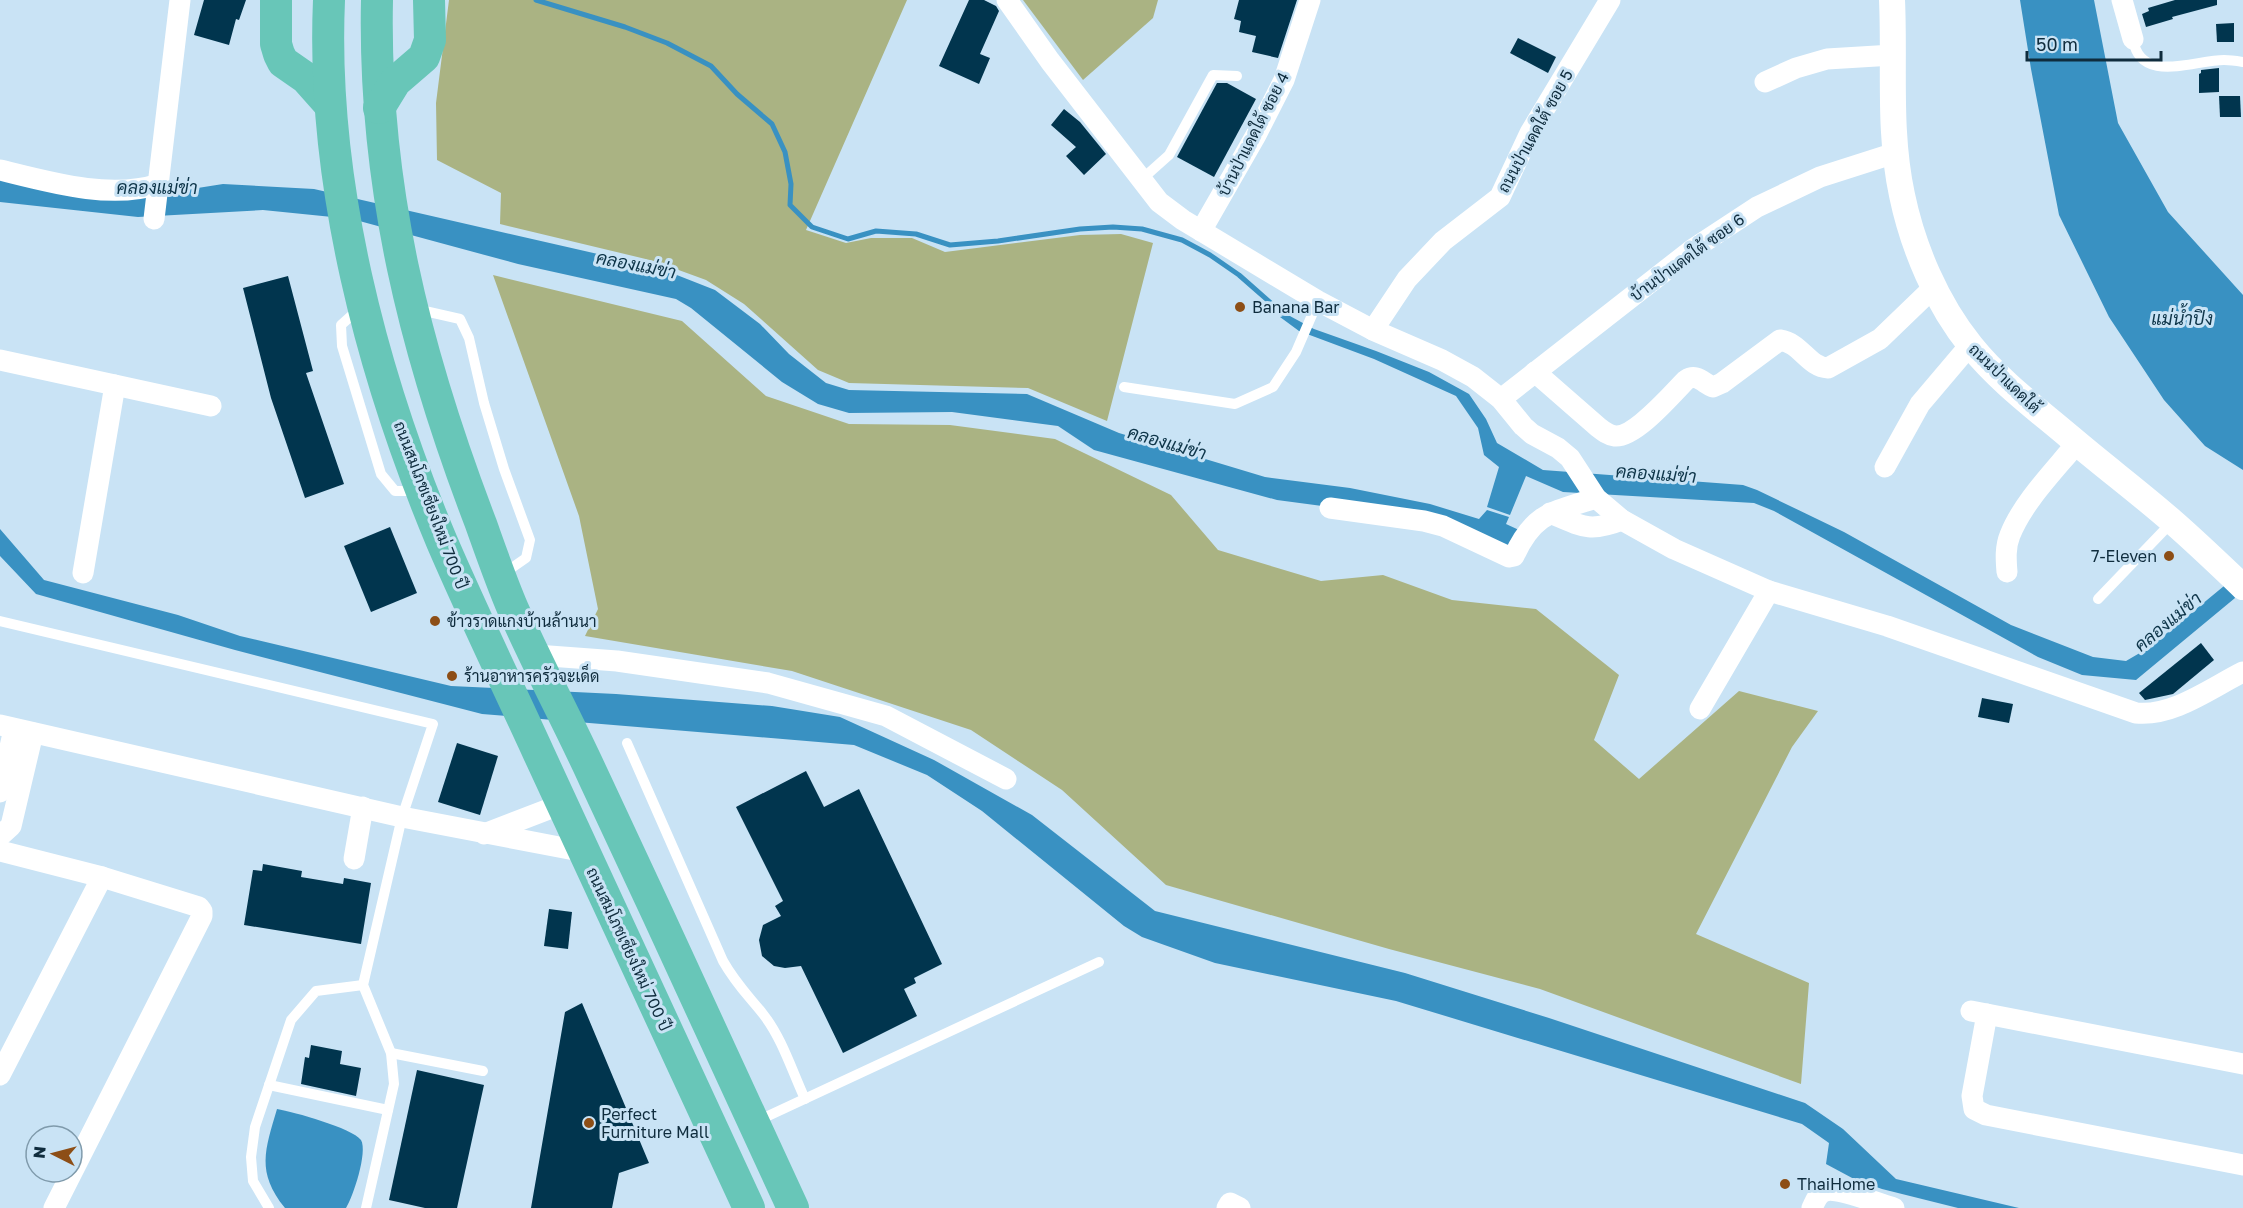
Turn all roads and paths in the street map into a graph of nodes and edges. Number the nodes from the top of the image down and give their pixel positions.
1 (180, 0) edge
2 (276, 0) edge
3 (1007, 0) edge
4 (1310, 0) edge
5 (1611, 0) edge
6 (1892, 0) edge
7 (2122, 0) edge
8 (429, 1) edge
9 (328, 13) edge
10 (376, 14) edge
11 (2133, 39) joint
12 (430, 40) junction
13 (276, 44) junction
14 (1893, 56) junction
15 (2243, 62) edge
16 (1237, 76) dead end
17 (1765, 82) dead end
18 (330, 105) junction
19 (379, 108) junction
20 (1895, 153) junction
21 (0, 170) edge
22 (1141, 180) junction
23 (159, 184) junction
24 (154, 219) dead end
25 (1201, 231) junction
26 (1934, 287) junction
27 (408, 297) junction
28 (1318, 301) junction
29 (1373, 330) junction
30 (1970, 345) junction
31 (0, 360) edge
32 (1535, 372) junction
33 (116, 385) junction
34 (1124, 387) dead end
35 (1501, 399) junction
36 (211, 406) dead end
37 (2077, 443) junction
38 (1885, 467) dead end
39 (1594, 497) junction
40 (1330, 508) dead end
41 (1551, 513) junction
42 (1622, 520) junction
43 (2172, 521) junction
44 (2007, 572) dead end
45 (83, 573) dead end
46 (500, 576) junction
47 (2237, 581) edge
48 (1769, 591) junction
49 (2098, 599) dead end
50 (0, 621) edge
51 (536, 655) junction
52 (2243, 672) edge
53 (1700, 709) dead end
54 (16, 729) edge
55 (627, 743) dead end
56 (1006, 780) dead end
57 (0, 792) edge
58 (562, 804) junction
59 (363, 807) junction
60 (402, 817) junction
61 (484, 834) junction
62 (0, 837) edge
63 (0, 851) edge
64 (585, 852) junction
65 (354, 859) dead end
66 (102, 877) junction
67 (1099, 962) dead end
68 (363, 985) junction
69 (391, 1053) junction
70 (2243, 1064) edge
71 (483, 1071) dead end
72 (0, 1075) edge
73 (269, 1085) junction
74 (806, 1099) junction
75 (388, 1110) junction
76 (754, 1122) junction
77 (2243, 1165) edge
78 (54, 1208) edge
79 (269, 1208) edge
80 (366, 1208) edge
81 (749, 1208) edge
82 (793, 1208) edge
83 (1227, 1208) edge
84 (1240, 1208) edge
85 (1812, 1208) edge
86 (1894, 1208) edge

1 - 23 street
2 - 13 main road
3 - 22 street
4 - 25 street, บ้านป่าแดดใต้ ซอย 4
5 - 29 street, ถนนป่าแดดใต้ ซอย 5
6 - 14 street, ถนนป่าแดดใต้
7 - 11 street
8 - 12 main road
9 - 13 main road
9 - 18 main road, ถนนสมโภชเชียงใหม่ 700 ปี
10 - 12 main road
10 - 19 main road
11 - 15 lane
12 - 19 main road
13 - 18 main road
14 - 17 street
14 - 20 street, ถนนป่าแดดใต้
16 - 22 lane
18 - 58 main road, ถนนสมโภชเชียงใหม่ 700 ปี
19 - 27 main road
20 - 26 street, ถนนป่าแดดใต้
20 - 32 street, บ้านป่าแดดใต้ ซอย 6
21 - 23 street
22 - 25 street
23 - 24 street
25 - 28 street
26 - 30 street, ถนนป่าแดดใต้
26 - 32 street
27 - 46 main road
27 - 46 lane
28 - 29 street
28 - 34 lane
29 - 35 street
30 - 37 street, ถนนป่าแดดใต้
30 - 38 street
31 - 33 street
32 - 35 street, บ้านป่าแดดใต้ ซอย 6
33 - 36 street
33 - 45 street
35 - 39 street
37 - 43 street, ถนนป่าแดดใต้
37 - 44 street
39 - 41 street
39 - 42 street
40 - 41 street
41 - 42 street
42 - 48 street
43 - 47 street, ถนนป่าแดดใต้
43 - 49 lane
46 - 51 main road
48 - 52 street
48 - 53 street
50 - 60 lane
51 - 56 street
51 - 76 main road
54 - 57 street
54 - 59 street
54 - 62 street
55 - 74 lane
58 - 61 street
58 - 64 main road, ถนนสมโภชเชียงใหม่ 700 ปี
59 - 60 street
59 - 65 street
60 - 61 street
60 - 68 lane
61 - 64 street
63 - 66 street
64 - 81 main road, ถนนสมโภชเชียงใหม่ 700 ปี
66 - 72 street
66 - 78 street
67 - 74 lane
68 - 69 lane
68 - 73 lane
69 - 71 lane
69 - 75 lane
70 - 77 street
73 - 75 lane
73 - 79 lane
74 - 76 lane
75 - 80 lane
76 - 82 main road
83 - 84 street
85 - 86 street

